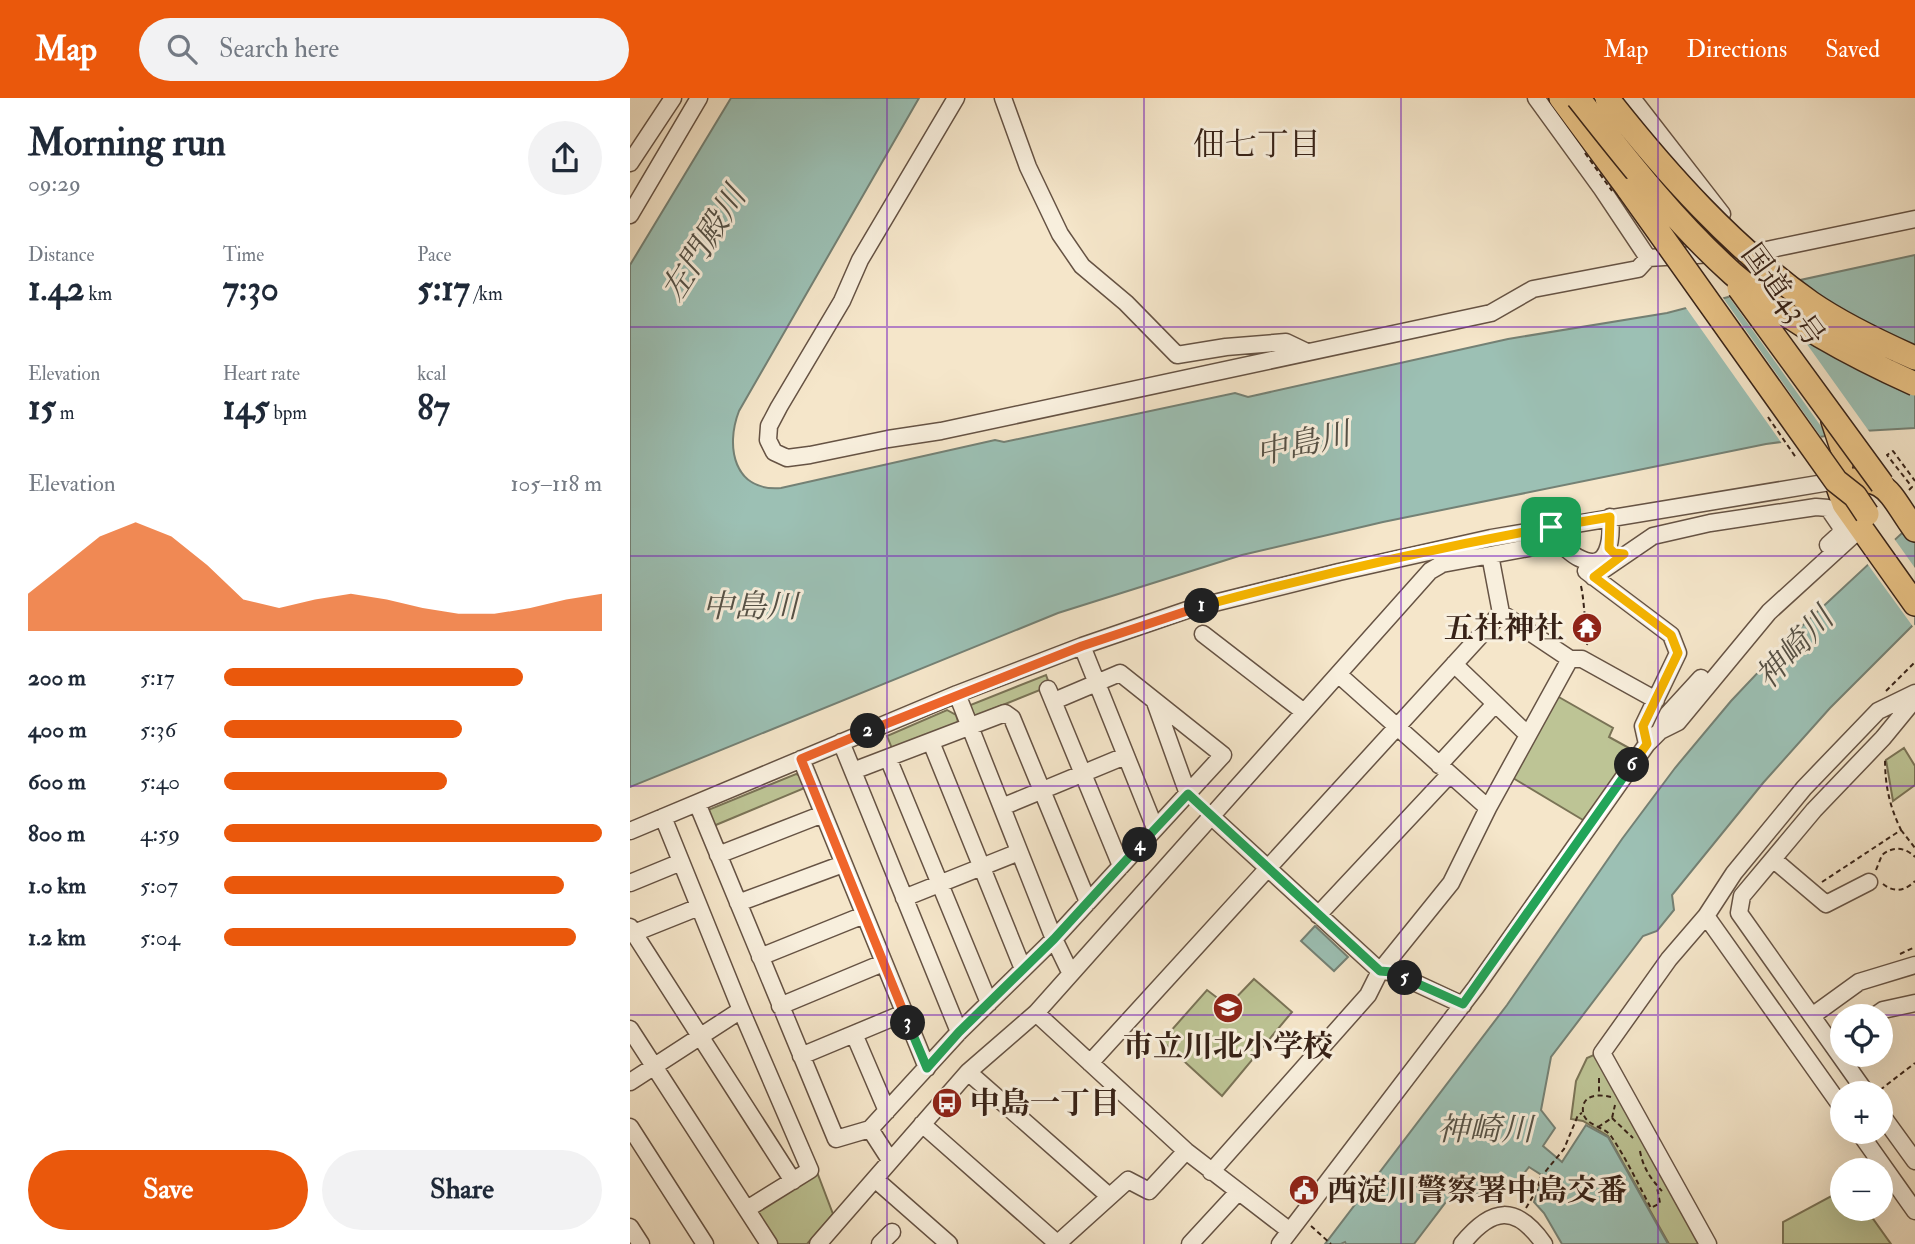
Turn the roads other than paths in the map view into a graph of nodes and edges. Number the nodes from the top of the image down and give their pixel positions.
1 (673, 98) edge
2 (699, 98) edge
3 (956, 98) edge
4 (1003, 98) edge
5 (1536, 98) edge
6 (1561, 98) edge
7 (1578, 98) edge
8 (1600, 98) edge
9 (1606, 98) edge
10 (1618, 98) edge
11 (1632, 98) edge
12 (1627, 127) junction
13 (630, 163) edge
14 (630, 215) edge
15 (1915, 219) edge
16 (1762, 251) junction
17 (1648, 258) junction
18 (1307, 352) junction
19 (1915, 358) edge
20 (1915, 384) edge
21 (1830, 413) junction
22 (1836, 481) junction
23 (1882, 484) junction
24 (1610, 517) junction
25 (1861, 528) junction
26 (1915, 530) edge
27 (1617, 551) junction
28 (1490, 555) junction
29 (1574, 556) junction
30 (1586, 577) junction
31 (1915, 581) edge
32 (1915, 604) edge
33 (1500, 612) junction
34 (1203, 634) dead end
35 (1082, 646) junction
36 (1576, 659) junction
37 (1454, 664) junction
38 (1338, 674) junction
39 (1096, 683) junction
40 (1915, 692) edge
41 (957, 694) junction
42 (1915, 699) edge
43 (1656, 700) junction
44 (1155, 702) junction
45 (1495, 704) junction
46 (1304, 712) junction
47 (1396, 727) junction
48 (970, 728) junction
49 (1660, 731) junction
50 (1528, 735) junction
51 (841, 742) junction
52 (931, 742) junction
53 (1647, 744) junction
54 (1125, 756) junction
55 (888, 758) junction
56 (801, 759) junction
57 (1444, 769) junction
58 (853, 771) junction
59 (1083, 774) junction
60 (1042, 791) junction
61 (1188, 794) junction
62 (697, 803) junction
63 (1002, 807) junction
64 (1488, 808) junction
65 (823, 814) junction
66 (1211, 816) junction
67 (663, 817) junction
68 (1155, 828) junction
69 (630, 831) edge
70 (1019, 852) junction
71 (718, 855) junction
72 (1773, 859) junction
73 (681, 862) junction
74 (843, 864) junction
75 (1121, 866) junction
76 (981, 867) junction
77 (1269, 869) junction
78 (1876, 880) road end
79 (630, 883) edge
80 (941, 883) junction
81 (904, 898) junction
82 (1088, 901) junction
83 (738, 903) junction
84 (699, 907) junction
85 (864, 915) junction
86 (1318, 915) junction
87 (1706, 916) junction
88 (632, 930) edge
89 (1054, 939) junction
90 (760, 957) junction
91 (883, 962) junction
92 (1915, 965) edge
93 (1023, 970) junction
94 (1380, 971) junction
95 (1070, 972) junction
96 (989, 1003) junction
97 (1915, 1003) edge
98 (1463, 1004) junction
99 (780, 1006) junction
100 (1893, 1008) edge
101 (741, 1010) junction
102 (904, 1013) junction
103 (1036, 1013) junction
104 (1812, 1016) junction
105 (630, 1029) edge
106 (959, 1032) junction
107 (854, 1034) junction
108 (1830, 1035) edge
109 (700, 1037) junction
110 (801, 1056) junction
111 (1090, 1063) junction
112 (654, 1068) junction
113 (927, 1068) junction
114 (968, 1072) junction
115 (630, 1082) edge
116 (1830, 1091) edge
117 (887, 1111) junction
118 (922, 1124) junction
119 (630, 1126) edge
120 (870, 1129) junction
121 (1893, 1131) edge
122 (1867, 1144) edge
123 (1186, 1151) junction
124 (890, 1160) junction
125 (1915, 1161) edge
126 (1211, 1172) junction
127 (875, 1179) junction
128 (793, 1181) junction
129 (1238, 1192) junction
130 (1109, 1196) junction
131 (747, 1209) junction
132 (1915, 1212) edge
133 (630, 1227) edge
134 (1284, 1238) edge
135 (828, 1241) edge
136 (641, 1244) edge
137 (705, 1244) edge
138 (769, 1244) edge
139 (949, 1244) edge
140 (1057, 1244) edge
141 (1190, 1244) edge
142 (1462, 1244) edge
143 (1544, 1244) edge
144 (1708, 1244) edge

1 - 13 street
2 - 14 street
3 - 18 street
4 - 18 street
5 - 17 street
6 - 22 highway, bridge
7 - 20 highway, bridge
8 - 12 highway
9 - 19 highway, bridge
10 - 12 highway
11 - 16 street
12 - 21 highway, 国道43号, bridge
15 - 16 street
16 - 17 street
17 - 18 street
21 - 22 highway, bridge
21 - 23 highway, 国道43号, bridge
22 - 23 highway
22 - 24 street
22 - 25 highway
22 - 31 highway, bridge
23 - 26 highway, 国道43号
24 - 27 street
24 - 29 street
24 - 35 street
25 - 32 highway
25 - 49 street
27 - 29 street
27 - 30 street
27 - 49 street
28 - 29 street
28 - 33 street
28 - 38 street
29 - 30 street
30 - 43 street
33 - 36 street
33 - 37 street
34 - 46 street
35 - 39 street
35 - 41 street
36 - 43 street
36 - 50 street
37 - 45 street
37 - 47 street
38 - 46 street
38 - 47 street
39 - 44 street
39 - 54 street
39 - 59 street
40 - 87 street
41 - 48 street
41 - 51 street
42 - 72 street
43 - 53 street
44 - 61 street
44 - 61 street
45 - 50 street
45 - 57 street
46 - 66 street
47 - 57 street
47 - 77 street
48 - 52 street
48 - 60 street
48 - 63 street
49 - 53 street
50 - 64 street
51 - 56 street
51 - 58 street
52 - 55 street
52 - 76 street
53 - 98 street
54 - 59 street
54 - 68 street
55 - 58 street
55 - 80 street
56 - 62 street
56 - 65 street
57 - 64 street
57 - 86 street
58 - 81 street
59 - 60 street
59 - 75 street
60 - 63 street
60 - 82 street
61 - 68 street
62 - 67 street
62 - 71 street
63 - 70 street
64 - 94 street
65 - 71 street
65 - 74 street
66 - 77 street
66 - 95 street
67 - 69 street
67 - 73 street
68 - 75 street
70 - 76 street
70 - 89 street
71 - 83 street
72 - 78 street
72 - 104 street
73 - 79 street
73 - 84 street
74 - 83 street
74 - 85 street
75 - 82 street
76 - 80 street
76 - 93 street
77 - 86 street
77 - 111 street
80 - 81 street
80 - 96 street
81 - 106 street
82 - 89 street
83 - 90 street
84 - 88 street
84 - 101 street
85 - 90 street
85 - 91 street
86 - 94 street
87 - 116 street
87 - 144 street
88 - 109 street
89 - 93 street
89 - 95 street
90 - 99 street
91 - 99 street
91 - 102 street
92 - 104 street
93 - 96 street
94 - 98 street
94 - 126 street
95 - 103 street
96 - 106 street
97 - 100 street
98 - 134 street
99 - 110 street
101 - 109 street
101 - 128 street
102 - 107 street
102 - 113 street
103 - 111 street
103 - 114 street
104 - 108 street
105 - 112 street
106 - 113 street
107 - 110 street
107 - 117 street
109 - 112 street
109 - 128 street
110 - 120 street
111 - 123 street
112 - 115 street
112 - 131 street
113 - 117 street
114 - 118 street
114 - 130 street
117 - 120 street
118 - 124 street
118 - 140 street
119 - 137 street
120 - 124 street
121 - 125 street
122 - 132 street
123 - 126 street
123 - 130 street
124 - 127 street
126 - 129 street
127 - 135 street
127 - 139 street
128 - 131 street
129 - 134 street
129 - 141 street
130 - 140 street
131 - 138 street
133 - 136 street
142 - 143 street

